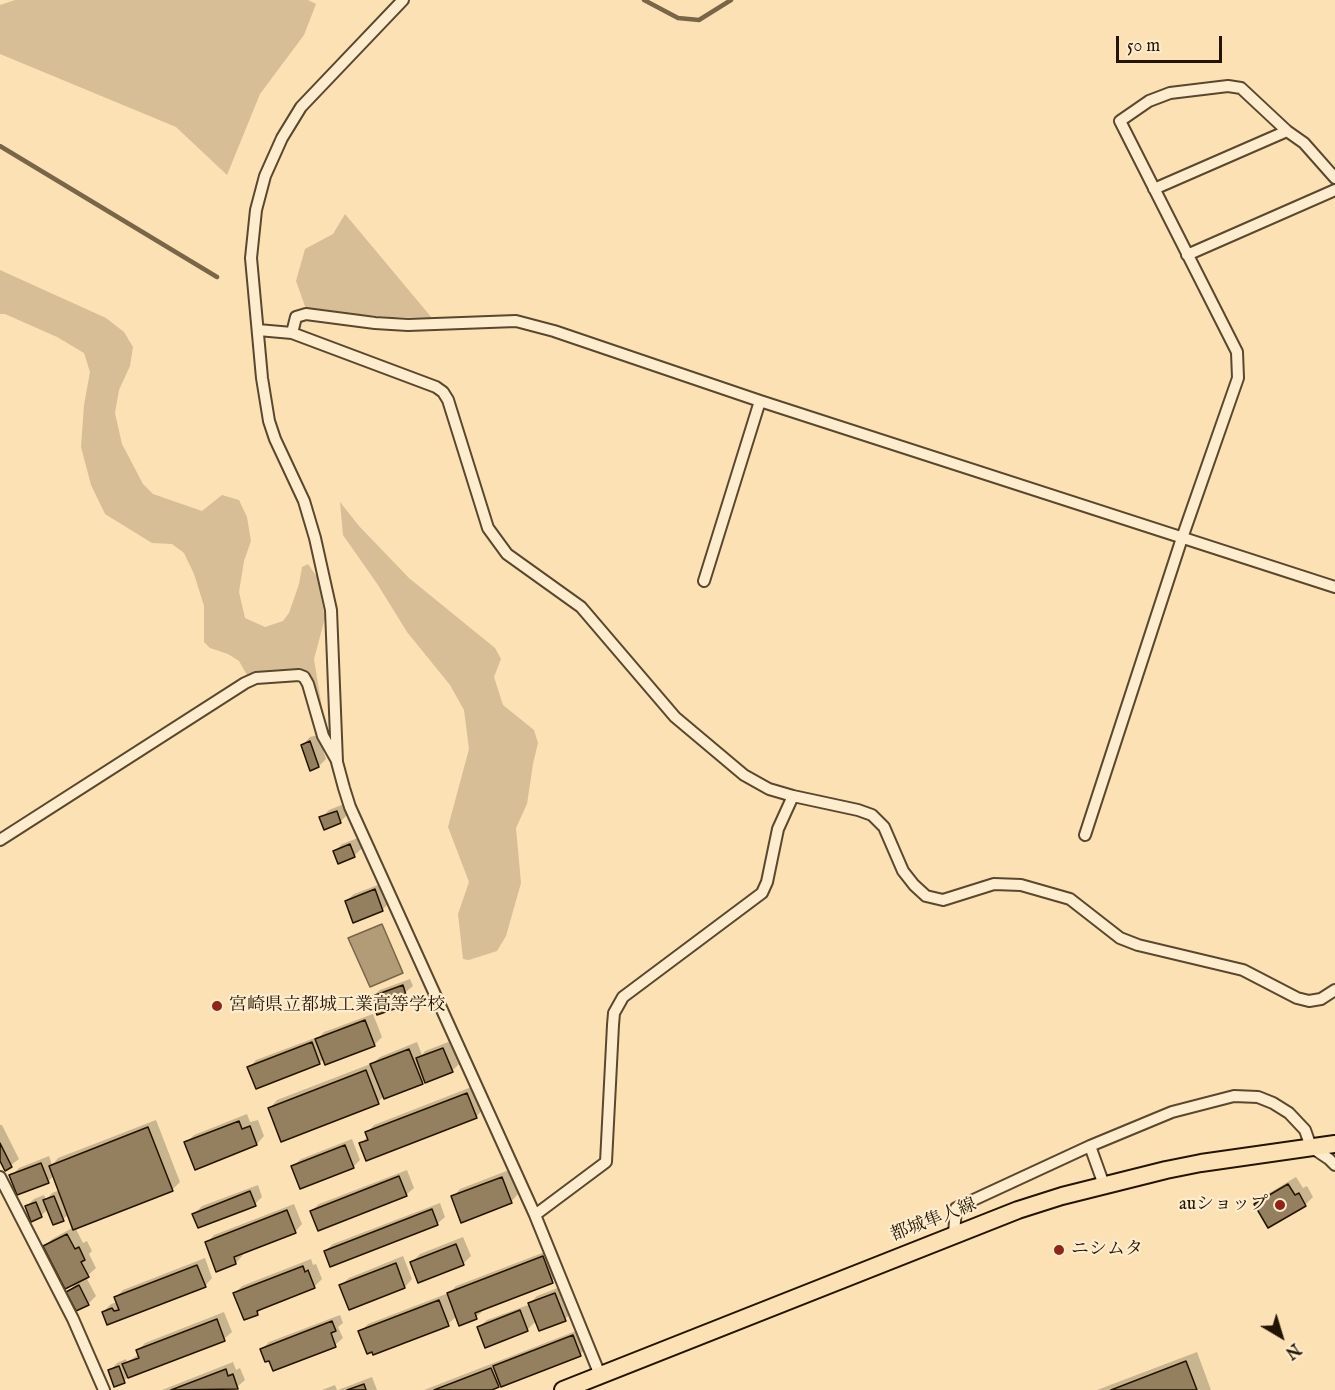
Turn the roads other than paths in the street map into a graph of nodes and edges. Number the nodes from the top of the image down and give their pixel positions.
1 (403, 0) edge
2 (1287, 131) junction
3 (1335, 178) edge
4 (1154, 189) junction
5 (1335, 190) edge
6 (1187, 255) junction
7 (258, 330) junction
8 (292, 333) junction
9 (760, 401) junction
10 (1182, 538) junction
11 (704, 581) dead end
12 (1335, 587) edge
13 (337, 762) junction
14 (793, 796) junction
15 (1085, 835) dead end
16 (0, 840) edge
17 (1335, 990) edge
18 (1335, 1144) edge
19 (1090, 1146) junction
20 (1311, 1147) junction
21 (1335, 1165) edge
22 (0, 1177) edge
23 (1104, 1185) junction
24 (535, 1215) junction
25 (954, 1234) junction
26 (600, 1375) junction
27 (104, 1390) edge
28 (563, 1390) edge

1 - 7 street
2 - 3 street
2 - 4 street
2 - 4 street
4 - 6 street
5 - 6 street
6 - 10 street
7 - 8 street
7 - 13 street
8 - 9 street
8 - 14 street
9 - 10 street
9 - 11 street
10 - 12 street
10 - 15 street
13 - 16 street
13 - 24 street
14 - 17 street
14 - 24 street
18 - 20 main road, 都城隼人線
19 - 20 street
19 - 23 street
19 - 25 street
20 - 21 street
20 - 23 main road, 都城隼人線
22 - 27 street
23 - 25 main road, 都城隼人線
24 - 26 street
25 - 26 main road, 都城隼人線
26 - 28 main road, 都城隼人線

